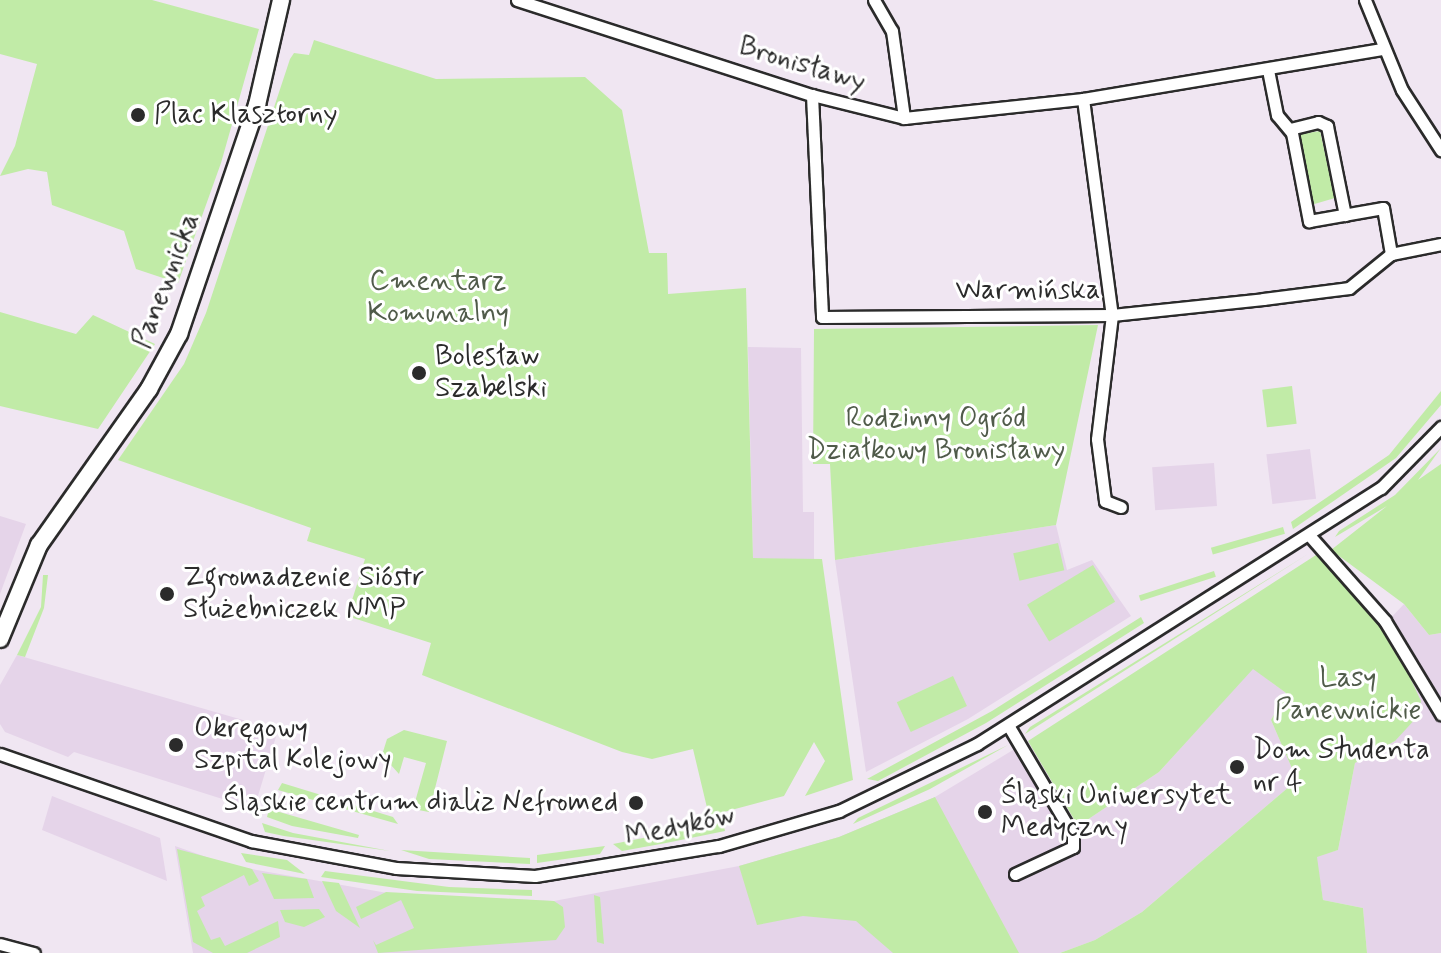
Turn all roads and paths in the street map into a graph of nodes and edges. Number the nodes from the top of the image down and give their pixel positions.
1 (281, 0) edge
2 (517, 0) edge
3 (874, 0) edge
4 (1365, 0) edge
5 (1382, 49) junction
6 (1268, 70) junction
7 (812, 95) junction
8 (1083, 99) junction
9 (904, 118) junction
10 (1290, 129) junction
11 (1441, 150) edge
12 (1345, 215) junction
13 (1441, 244) edge
14 (1391, 254) junction
15 (1112, 315) junction
16 (1441, 427) edge
17 (1121, 507) dead end
18 (1309, 535) junction
19 (0, 639) edge
20 (1441, 714) edge
21 (1008, 725) junction
22 (0, 754) edge
23 (1015, 874) dead end
24 (0, 944) edge
25 (34, 953) edge

1 - 19 street, Panewnicka
2 - 7 street, Bronisławy
3 - 9 street
4 - 5 street
5 - 6 street, Bronisławy
5 - 11 street
6 - 8 street, Bronisławy
6 - 10 street
7 - 9 street, Bronisławy
7 - 15 street, Warmińska
8 - 9 street, Bronisławy
8 - 15 street
10 - 12 street
10 - 12 street
12 - 14 street
13 - 14 street, Warmińska
14 - 15 street, Warmińska
15 - 17 street
16 - 18 street, Medyków
18 - 20 street
18 - 21 street, Medyków
21 - 22 street, Medyków
21 - 23 street
24 - 25 street

